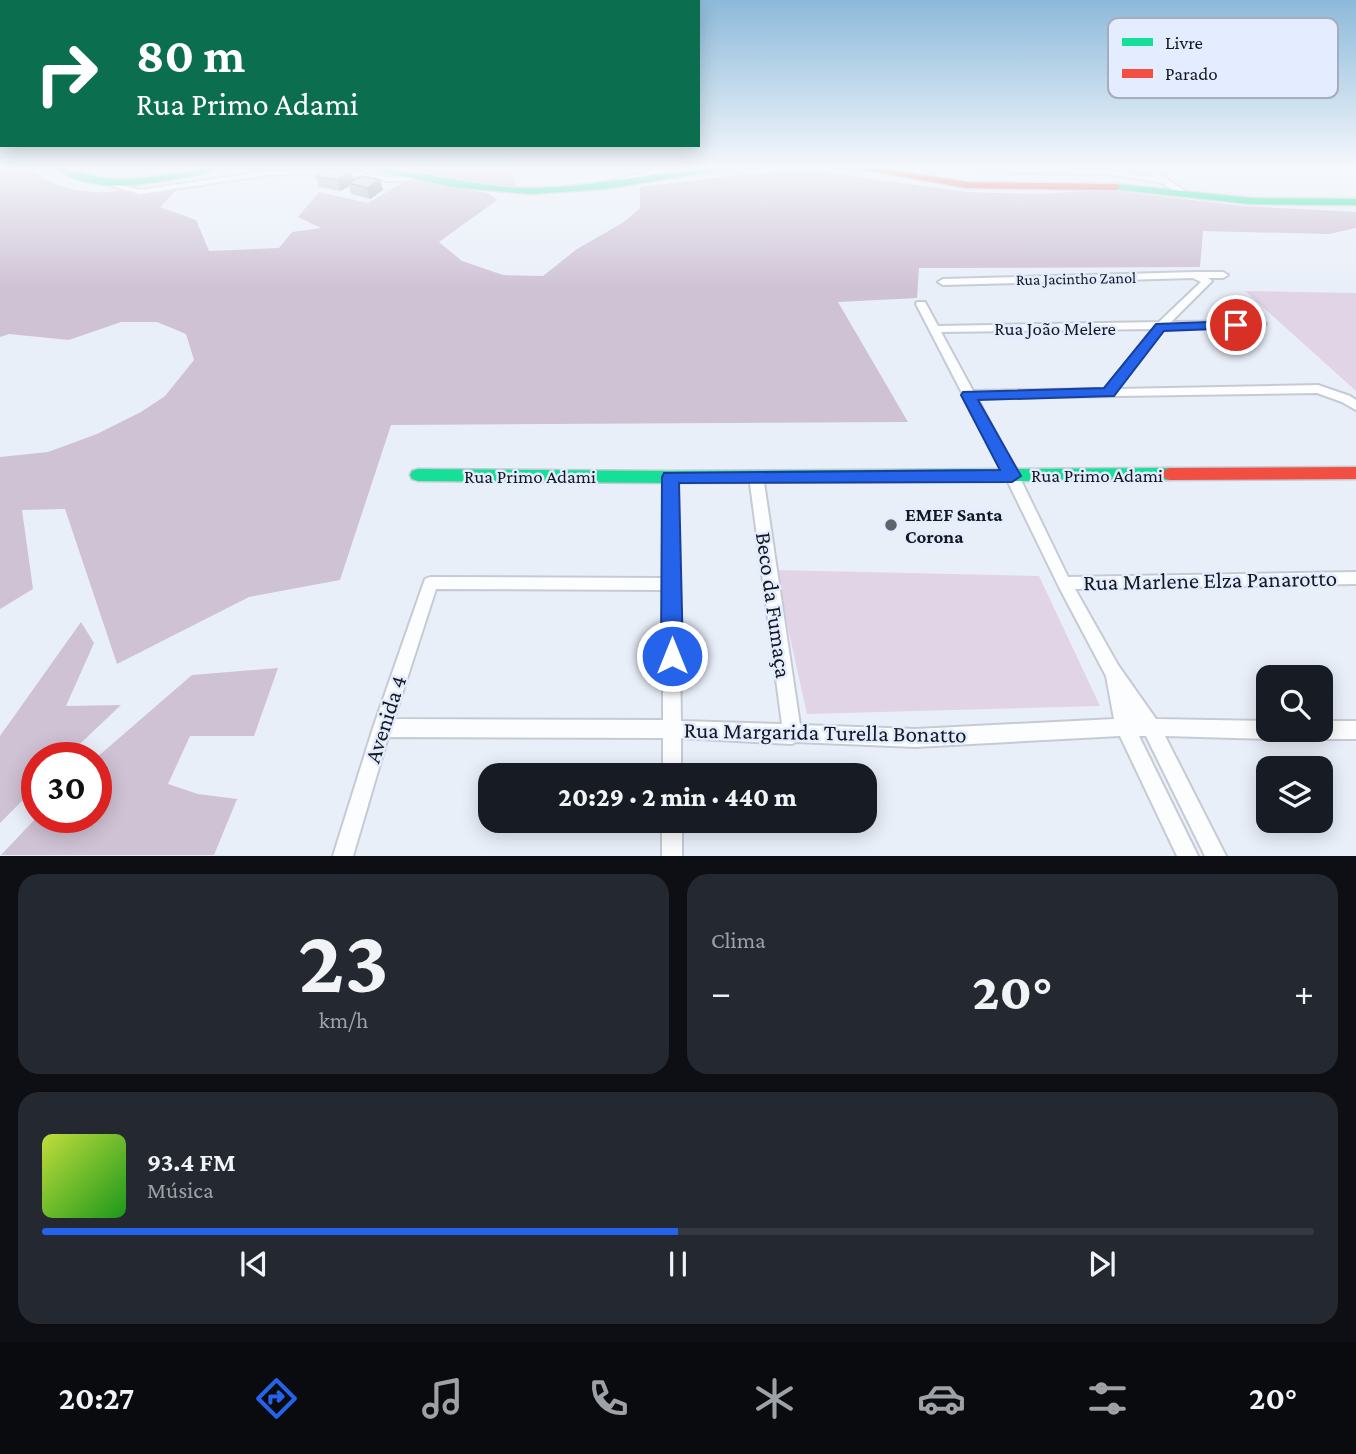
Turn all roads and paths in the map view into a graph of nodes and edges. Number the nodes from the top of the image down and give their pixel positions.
1 (1195, 275) junction
2 (1223, 275) dead end
3 (943, 282) dead end
4 (921, 304) dead end
5 (1261, 324) dead end
6 (1160, 327) junction
7 (934, 329) junction
8 (1108, 393) junction
9 (968, 395) junction
10 (1356, 406) edge
11 (1356, 473) edge
12 (418, 475) dead end
13 (755, 476) junction
14 (1012, 476) junction
15 (670, 477) junction
16 (1356, 578) edge
17 (430, 583) joint
18 (1064, 583) junction
19 (672, 584) junction
20 (1112, 670) junction
21 (1125, 727) junction
22 (1151, 727) junction
23 (382, 728) junction
24 (671, 729) junction
25 (1256, 730) edge
26 (1333, 730) edge
27 (1356, 730) edge
28 (792, 735) junction
29 (672, 763) edge
30 (672, 833) edge
31 (343, 856) edge
32 (672, 856) edge
33 (1188, 856) edge
34 (1216, 856) edge

1 - 2 street
1 - 3 street, Rua Jacintho Zanol
1 - 6 street, Rua Jacintho Zanol
4 - 7 street
5 - 6 street, Rua João Melere
6 - 7 street, Rua João Melere
6 - 8 street
7 - 9 street
8 - 9 street
8 - 10 street
9 - 14 street
11 - 14 main road, Rua Primo Adami
12 - 15 main road, Rua Primo Adami
13 - 14 main road, Rua Primo Adami
13 - 15 main road, Rua Primo Adami
13 - 28 street, Beco da Fumaça
14 - 18 street
15 - 19 street
16 - 18 street, Rua Marlene Elza Panarotto
17 - 19 street
17 - 23 street, Avenida 4
18 - 20 street
19 - 24 street
20 - 21 street
20 - 22 street
21 - 22 street, Rua Margarida Turella Bonatto
21 - 28 street, Rua Margarida Turella Bonatto
21 - 33 street
22 - 25 street, Rua Margarida Turella Bonatto
22 - 34 street
23 - 24 street, Rua Margarida Turella Bonatto
23 - 31 street, Avenida 4
24 - 28 street, Rua Margarida Turella Bonatto
24 - 29 street
26 - 27 street
30 - 32 street

